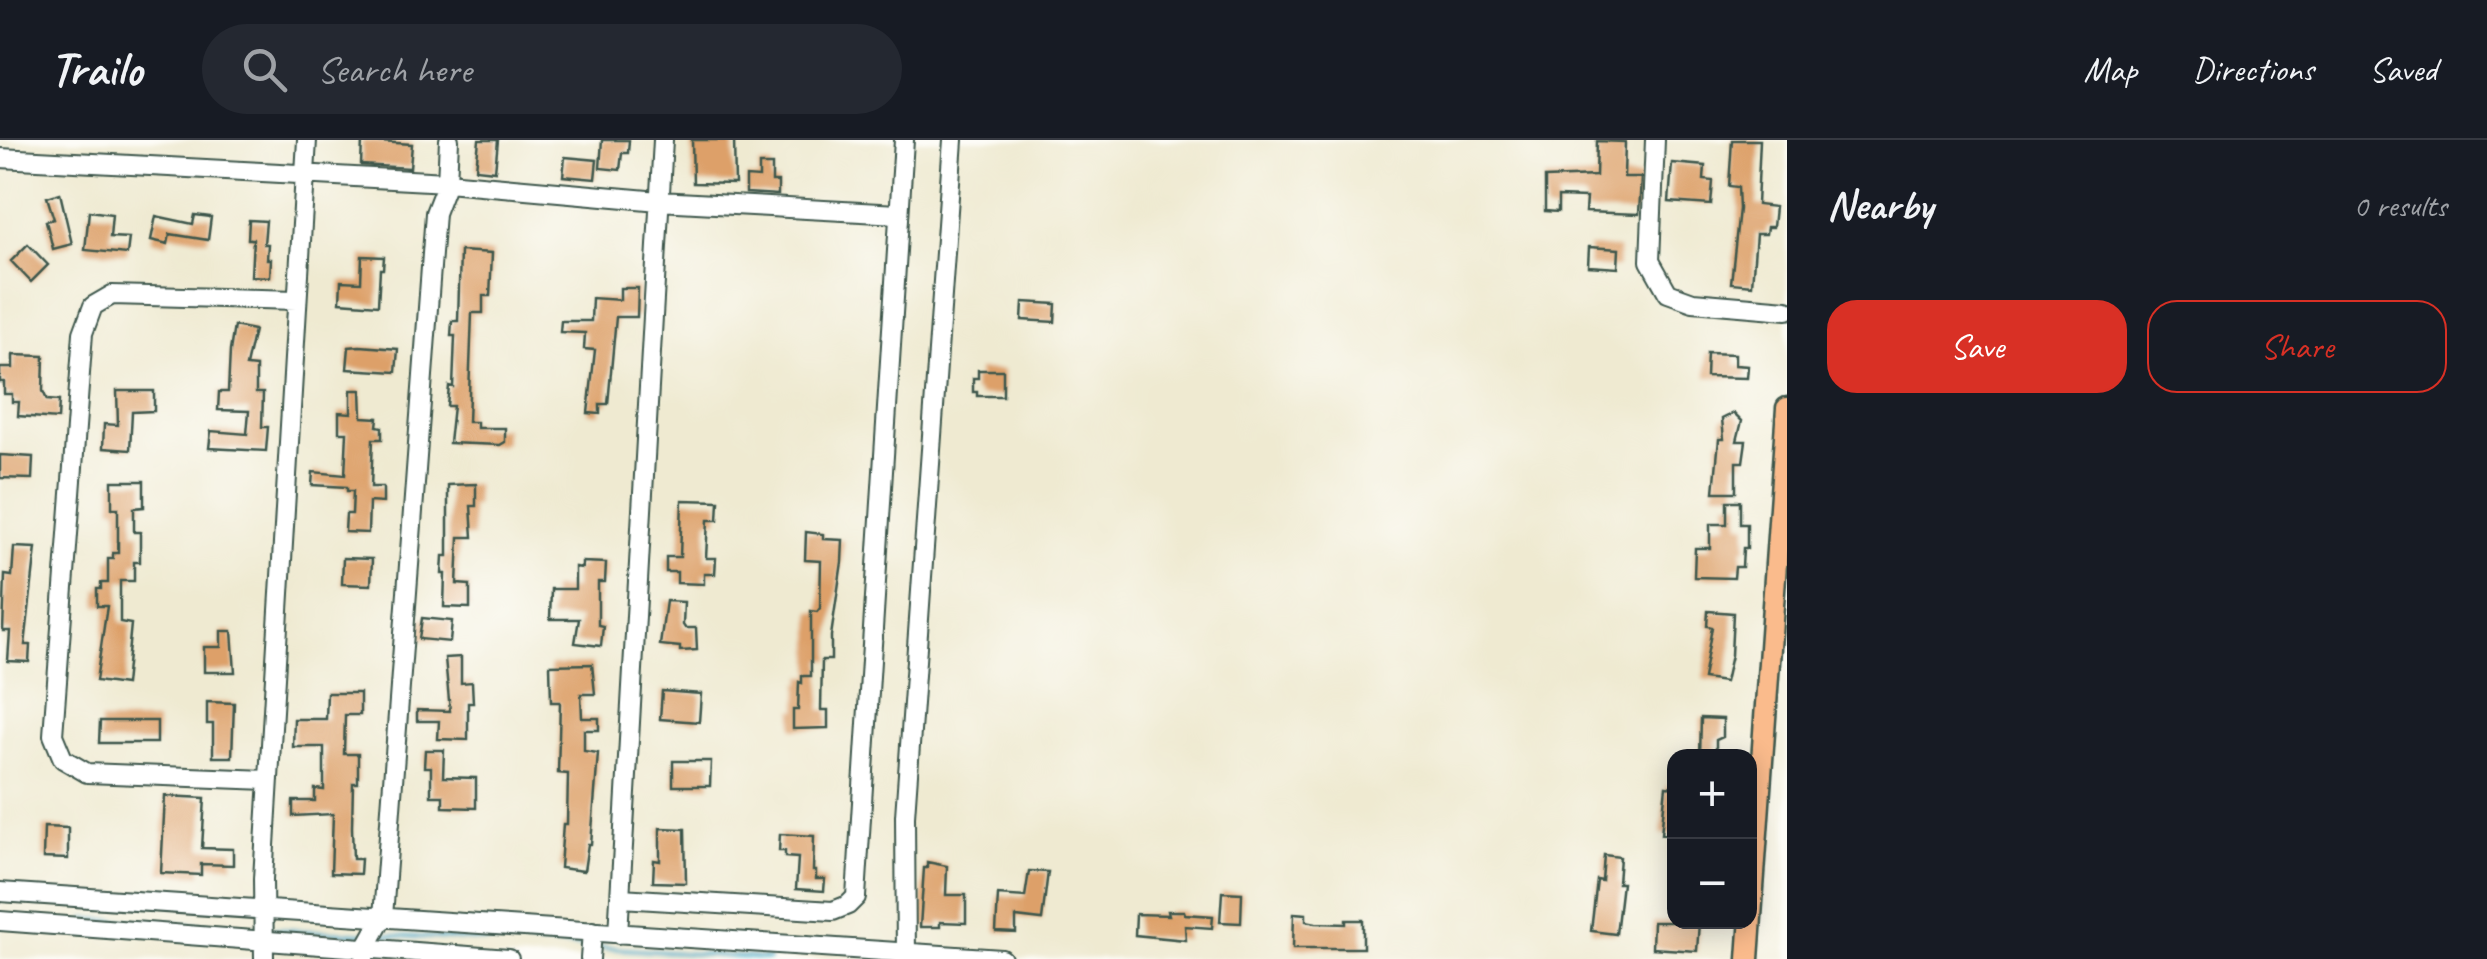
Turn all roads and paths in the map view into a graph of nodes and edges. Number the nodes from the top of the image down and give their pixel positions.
1 (307, 140) edge
2 (449, 140) edge
3 (663, 140) edge
4 (904, 140) edge
5 (952, 140) edge
6 (1655, 140) edge
7 (0, 158) edge
8 (304, 176) junction
9 (447, 182) junction
10 (659, 201) junction
11 (898, 214) junction
12 (296, 300) junction
13 (1787, 310) edge
14 (1787, 408) edge
15 (268, 780) junction
16 (0, 892) edge
17 (621, 898) junction
18 (262, 908) junction
19 (382, 917) junction
20 (0, 920) edge
21 (592, 931) junction
22 (618, 934) junction
23 (265, 950) edge
24 (364, 954) edge
25 (906, 956) edge
26 (508, 959) edge
27 (590, 959) edge
28 (1002, 959) edge
29 (1748, 959) edge

1 - 8 street
2 - 9 street
3 - 10 street
4 - 11 street
5 - 25 street
6 - 13 street
7 - 8 street
8 - 9 street
8 - 12 street
9 - 10 street
9 - 19 street
10 - 11 street
10 - 17 street
11 - 17 street
12 - 15 street
12 - 15 street
14 - 29 main road
15 - 18 street
16 - 18 street
17 - 22 street
18 - 19 street
18 - 23 street
19 - 21 street
19 - 24 street
20 - 23 street
21 - 22 street
21 - 27 street
22 - 25 street
23 - 24 street
24 - 26 street
25 - 28 street

